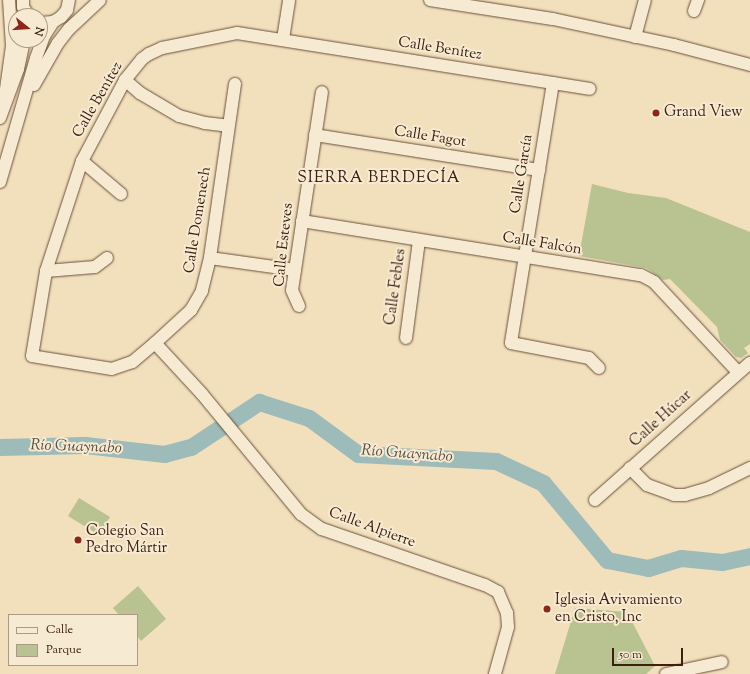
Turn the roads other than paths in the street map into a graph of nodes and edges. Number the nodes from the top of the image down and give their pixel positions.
1 (9, 0) edge
2 (78, 0) edge
3 (100, 0) edge
4 (289, 0) edge
5 (430, 0) edge
6 (645, 0) edge
7 (68, 5) edge
8 (48, 22) edge
9 (53, 22) junction
10 (635, 37) junction
11 (283, 40) junction
12 (22, 48) edge
13 (750, 65) edge
14 (125, 80) junction
15 (552, 83) junction
16 (235, 84) dead end
17 (590, 89) dead end
18 (322, 92) dead end
19 (4, 103) junction
20 (23, 108) junction
21 (0, 118) edge
22 (228, 126) junction
23 (315, 135) junction
24 (82, 161) junction
25 (539, 170) junction
26 (0, 182) edge
27 (121, 194) dead end
28 (302, 221) junction
29 (419, 240) junction
30 (525, 257) junction
31 (108, 258) dead end
32 (210, 258) junction
33 (295, 270) junction
34 (46, 272) junction
35 (299, 306) dead end
36 (406, 338) dead end
37 (155, 344) junction
38 (750, 363) edge
39 (599, 368) dead end
40 (738, 372) junction
41 (630, 468) junction
42 (750, 468) edge
43 (595, 500) dead end
44 (722, 662) dead end
45 (495, 674) edge
46 (666, 674) edge

1 - 19 street
2 - 7 street
3 - 20 street
4 - 11 street
5 - 10 street
6 - 10 street
7 - 9 street
8 - 9 street
9 - 20 street
10 - 13 street
11 - 14 street, Calle Benítez
11 - 15 street, Calle Benítez
12 - 19 street
14 - 22 street
14 - 24 street, Calle Benítez
15 - 17 street, Calle Benítez
15 - 25 street, Calle García
16 - 22 street, Calle Domenech
18 - 23 street, Calle Esteves
19 - 21 street
20 - 26 street
22 - 32 street, Calle Domenech
23 - 25 street, Calle Fagot
23 - 28 street, Calle Esteves
24 - 27 street
24 - 34 street, Calle Benítez
25 - 30 street, Calle García
28 - 29 street, Calle Falcón
28 - 33 street, Calle Esteves
29 - 30 street, Calle Falcón
29 - 36 street, Calle Febles
30 - 39 street, Calle García
30 - 40 street, Calle Falcón
31 - 34 street
32 - 33 street
32 - 37 street, Calle Domenech
33 - 35 street, Calle Esteves
34 - 37 street, Calle Benítez
37 - 45 street, Calle Alpierre
38 - 40 street, Calle Húcar
40 - 41 street, Calle Húcar
41 - 42 street
41 - 43 street, Calle Húcar
44 - 46 street

